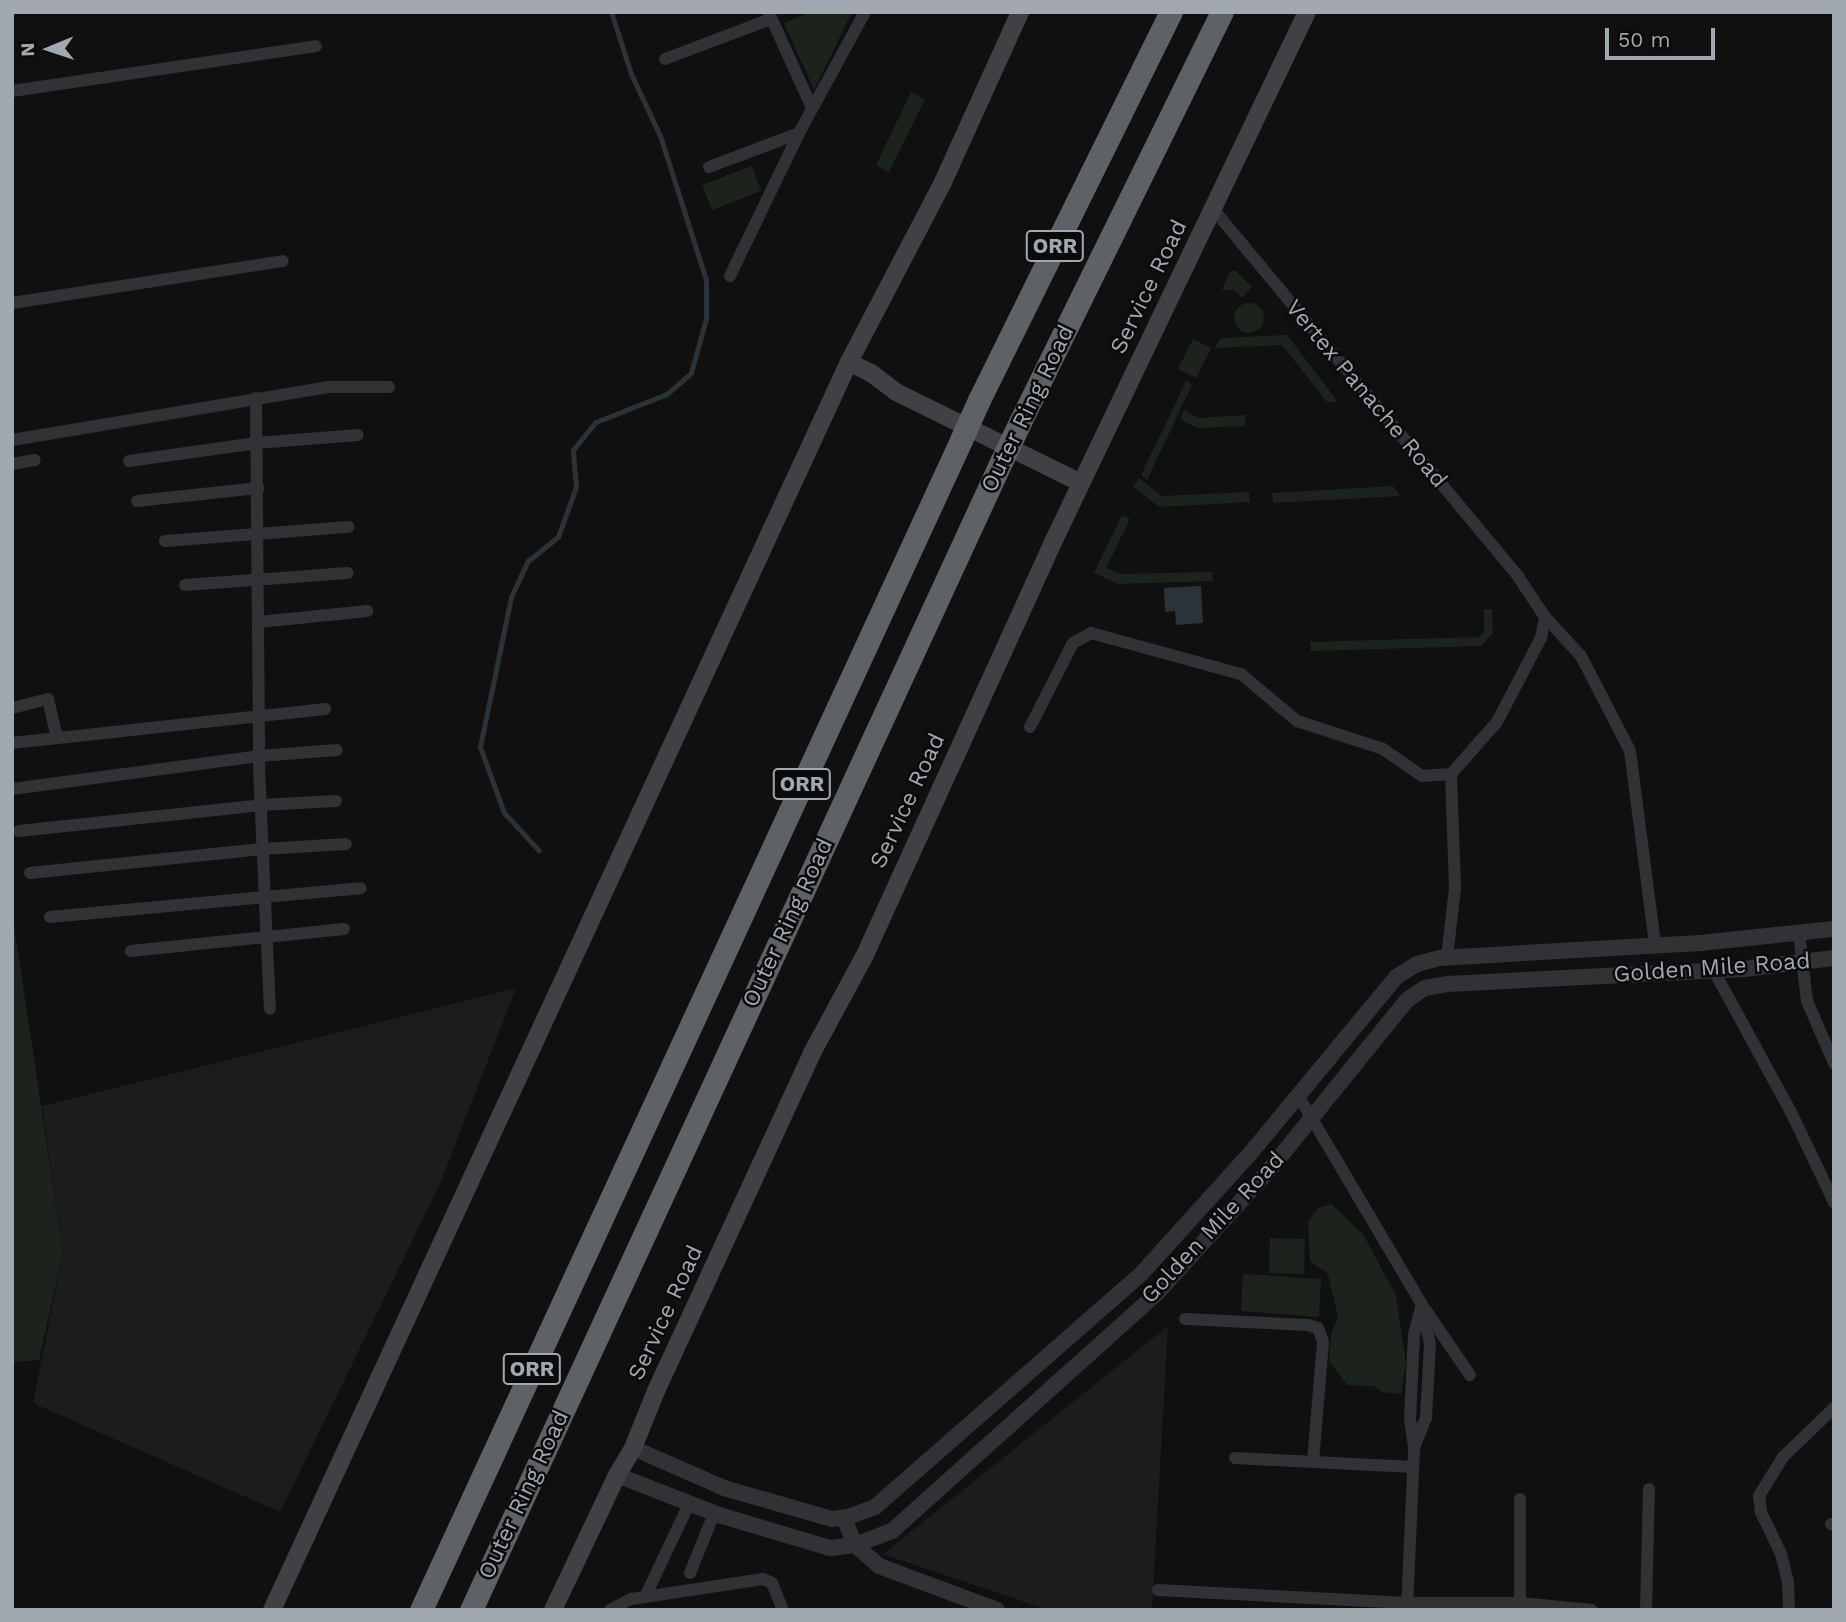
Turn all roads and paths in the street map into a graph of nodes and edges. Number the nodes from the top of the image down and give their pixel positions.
1 (865, 12) edge
2 (1171, 12) edge
3 (1222, 12) edge
4 (1307, 12) edge
5 (1020, 13) edge
6 (770, 16) edge
7 (316, 46) dead end
8 (666, 59) dead end
9 (12, 91) edge
10 (812, 108) junction
11 (799, 133) junction
12 (709, 167) dead end
13 (1214, 210) junction
14 (283, 261) dead end
15 (730, 276) dead end
16 (12, 303) edge
17 (849, 362) junction
18 (389, 387) dead end
19 (256, 398) junction
20 (358, 435) dead end
21 (12, 440) edge
22 (257, 443) junction
23 (35, 460) dead end
24 (129, 461) dead end
25 (12, 464) edge
26 (1081, 483) junction
27 (258, 488) junction
28 (137, 501) dead end
29 (348, 527) dead end
30 (257, 534) junction
31 (165, 541) dead end
32 (348, 573) dead end
33 (258, 580) junction
34 (185, 585) dead end
35 (368, 611) dead end
36 (1545, 617) junction
37 (259, 622) junction
38 (12, 708) edge
39 (325, 709) dead end
40 (259, 715) junction
41 (1030, 727) dead end
42 (57, 738) junction
43 (12, 743) edge
44 (337, 750) dead end
45 (259, 756) junction
46 (1451, 774) junction
47 (12, 789) edge
48 (336, 801) dead end
49 (261, 805) junction
50 (19, 831) dead end
51 (346, 844) dead end
52 (263, 849) junction
53 (30, 873) dead end
54 (361, 888) dead end
55 (265, 898) junction
56 (50, 917) dead end
57 (344, 929) dead end
58 (1834, 929) edge
59 (1799, 934) junction
60 (266, 935) junction
61 (1655, 944) junction
62 (131, 951) dead end
63 (1447, 957) junction
64 (1834, 958) edge
65 (1801, 963) junction
66 (1714, 971) junction
67 (270, 1009) dead end
68 (1834, 1063) edge
69 (1298, 1095) junction
70 (1312, 1118) junction
71 (1834, 1202) edge
72 (1422, 1305) junction
73 (1185, 1319) dead end
74 (1470, 1375) dead end
75 (1834, 1408) edge
76 (633, 1448) junction
77 (1235, 1458) dead end
78 (1313, 1462) junction
79 (1413, 1467) junction
80 (617, 1475) junction
81 (1649, 1489) dead end
82 (1520, 1499) dead end
83 (689, 1504) junction
84 (714, 1514) junction
85 (844, 1518) junction
86 (855, 1545) junction
87 (690, 1573) dead end
88 (1158, 1590) dead end
89 (645, 1597) junction
90 (1520, 1603) junction
91 (1407, 1606) edge
92 (272, 1610) edge
93 (421, 1610) edge
94 (471, 1610) edge
95 (553, 1610) edge
96 (610, 1610) edge
97 (783, 1610) edge
98 (997, 1610) edge
99 (1592, 1610) edge
100 (1646, 1610) edge
101 (1789, 1610) edge

1 - 10 street
2 - 93 highway, Outer Ring Road / ORR, bridge
3 - 94 highway, Outer Ring Road / ORR, bridge
4 - 13 main road, Service Road
5 - 17 main road
6 - 8 street
6 - 10 street
7 - 9 street
10 - 11 street
11 - 12 street
11 - 15 street
13 - 26 main road, Service Road
13 - 36 street, Vertex Panache Road
14 - 16 street
17 - 26 main road
17 - 92 main road
18 - 19 street
19 - 21 street
19 - 22 street
20 - 22 street
22 - 24 street
22 - 27 street
23 - 25 street
26 - 76 main road, Service Road
27 - 28 street
27 - 30 street
29 - 30 street
30 - 31 street
30 - 33 street
32 - 33 street
33 - 34 street
33 - 37 street
35 - 37 street
36 - 46 street
36 - 61 street, Vertex Panache Road
37 - 40 street
38 - 42 street
39 - 40 street
40 - 42 street
40 - 45 street
41 - 46 street
42 - 43 street
44 - 45 street
45 - 47 street
45 - 49 street
46 - 63 street
48 - 49 street
49 - 50 street
49 - 52 street
51 - 52 street
52 - 53 street
52 - 55 street
54 - 55 street
55 - 56 street
55 - 60 street
57 - 60 street
58 - 59 street, Golden Mile Road
59 - 61 street, Golden Mile Road
59 - 65 street
60 - 62 street
60 - 67 street
61 - 63 street, Golden Mile Road
63 - 69 street, Golden Mile Road
64 - 65 street, Golden Mile Road
65 - 66 street, Golden Mile Road
65 - 68 street
66 - 70 street, Golden Mile Road
66 - 71 street
69 - 70 street
69 - 85 street, Golden Mile Road
70 - 72 street
70 - 86 street, Golden Mile Road
72 - 74 street
72 - 79 street
73 - 78 street
75 - 101 street
76 - 80 main road, Service Road
76 - 85 street, Golden Mile Road
77 - 78 street
78 - 79 street
79 - 91 street
80 - 83 street, Golden Mile Road
80 - 95 main road, Service Road
81 - 100 street
82 - 90 street
83 - 84 street, Golden Mile Road
83 - 89 street
84 - 86 street, Golden Mile Road
84 - 87 street
85 - 86 street
86 - 98 street
88 - 91 street
89 - 96 street
89 - 97 street
90 - 91 street
90 - 99 street

